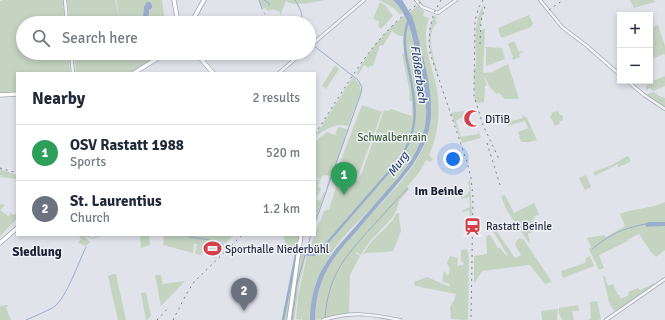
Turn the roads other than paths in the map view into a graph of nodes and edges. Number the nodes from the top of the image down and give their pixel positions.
1 (65, 0) edge
2 (174, 0) edge
3 (204, 0) edge
4 (416, 0) edge
5 (456, 0) edge
6 (540, 0) edge
7 (362, 1) edge
8 (67, 16) edge
9 (177, 16) edge
10 (194, 16) edge
11 (316, 41) edge
12 (72, 60) edge
13 (155, 60) edge
14 (202, 60) edge
15 (294, 60) edge
16 (73, 72) edge
17 (136, 72) edge
18 (212, 72) edge
19 (280, 72) edge
20 (617, 72) edge
21 (631, 84) edge
22 (16, 94) edge
23 (0, 95) edge
24 (665, 109) edge
25 (16, 229) edge
26 (301, 236) edge
27 (0, 243) edge
28 (665, 279) edge
29 (289, 319) edge
30 (323, 320) edge
31 (400, 320) edge
32 (606, 320) edge

1 - 8 street
2 - 9 main road
3 - 10 main road
4 - 5 street
6 - 20 street
7 - 11 street
12 - 16 street
13 - 17 main road
14 - 18 main road
15 - 19 street
21 - 24 street
22 - 23 main road
25 - 27 main road
26 - 29 main road
28 - 32 street
30 - 31 street

